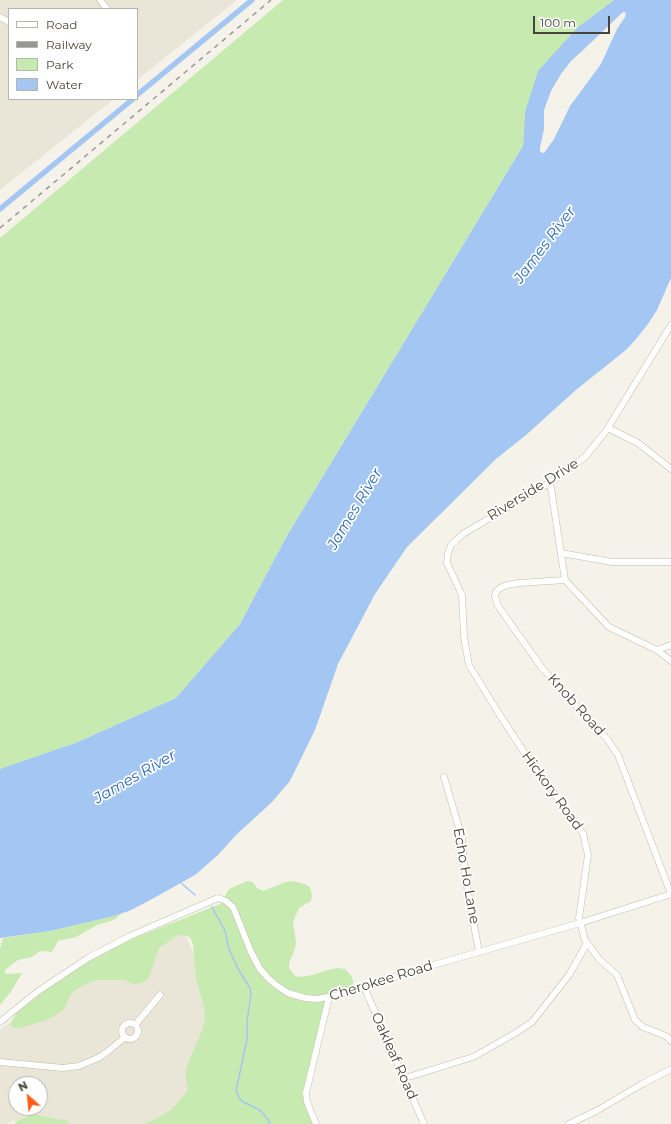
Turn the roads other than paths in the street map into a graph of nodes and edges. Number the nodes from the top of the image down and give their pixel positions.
1 (100, 0) edge
2 (106, 8) edge
3 (671, 325) edge
4 (608, 428) junction
5 (671, 469) edge
6 (548, 484) junction
7 (451, 545) joint
8 (561, 553) junction
9 (671, 562) edge
10 (566, 580) junction
11 (671, 645) edge
12 (657, 650) junction
13 (671, 662) edge
14 (444, 777) dead end
15 (671, 894) edge
16 (580, 922) junction
17 (587, 943) junction
18 (479, 952) junction
19 (364, 987) junction
20 (160, 995) dead end
21 (329, 997) junction
22 (0, 1022) edge
23 (135, 1025) junction
24 (124, 1038) junction
25 (671, 1041) edge
26 (0, 1062) edge
27 (671, 1069) edge
28 (404, 1078) junction
29 (316, 1124) edge
30 (424, 1124) edge
31 (569, 1124) edge

1 - 2 street
3 - 4 street, Riverside Drive
4 - 5 street
4 - 6 street, Riverside Drive
6 - 7 street, Riverside Drive
6 - 8 street
7 - 16 street, Hickory Road
8 - 9 street
8 - 10 street
10 - 12 street
10 - 15 street, Knob Road
11 - 12 street
12 - 13 street
14 - 18 street, Echo Ho Lane
15 - 16 street, Cherokee Road
16 - 17 street, Hickory Road
16 - 18 street, Cherokee Road
17 - 25 street, Hickory Road
17 - 28 street
18 - 19 street, Cherokee Road
19 - 21 street, Cherokee Road
19 - 28 street, Oakleaf Road
20 - 23 street
21 - 22 street, Cherokee Road
21 - 29 street
23 - 24 street
23 - 24 street
24 - 26 street
27 - 31 street
28 - 30 street, Oakleaf Road

